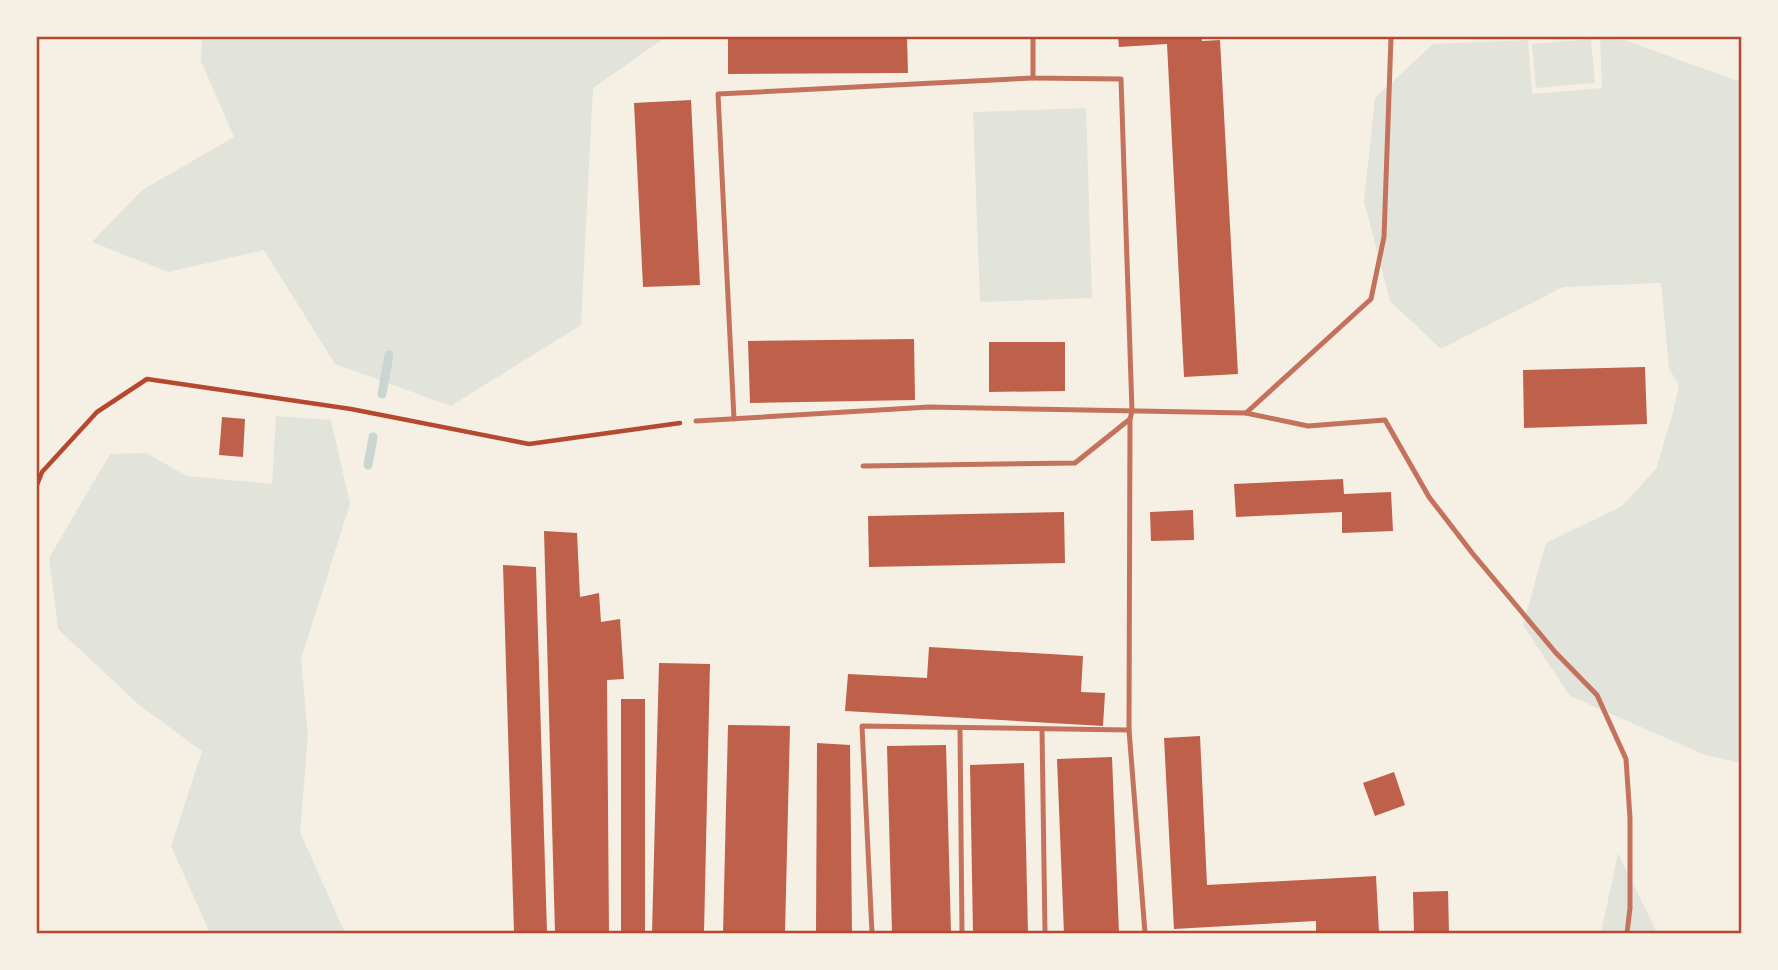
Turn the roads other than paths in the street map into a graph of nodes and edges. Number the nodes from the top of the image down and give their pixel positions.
1 (1033, 37) edge
2 (1391, 37) edge
3 (1033, 78) junction
4 (1132, 411) junction
5 (1246, 413) junction
6 (734, 419) junction
7 (1130, 419) junction
8 (696, 421) road end
9 (863, 466) dead end
10 (960, 728) junction
11 (1042, 729) junction
12 (1129, 730) junction
13 (872, 933) edge
14 (962, 933) edge
15 (1045, 933) edge
16 (1144, 933) edge
17 (1627, 933) edge

1 - 3 lane
2 - 5 lane
3 - 4 lane
3 - 6 lane
4 - 5 lane
4 - 6 lane
4 - 7 lane
5 - 17 lane
6 - 8 lane
7 - 9 lane
7 - 12 lane
10 - 11 lane
10 - 13 lane
10 - 14 lane
11 - 12 lane
11 - 15 lane
12 - 16 lane

